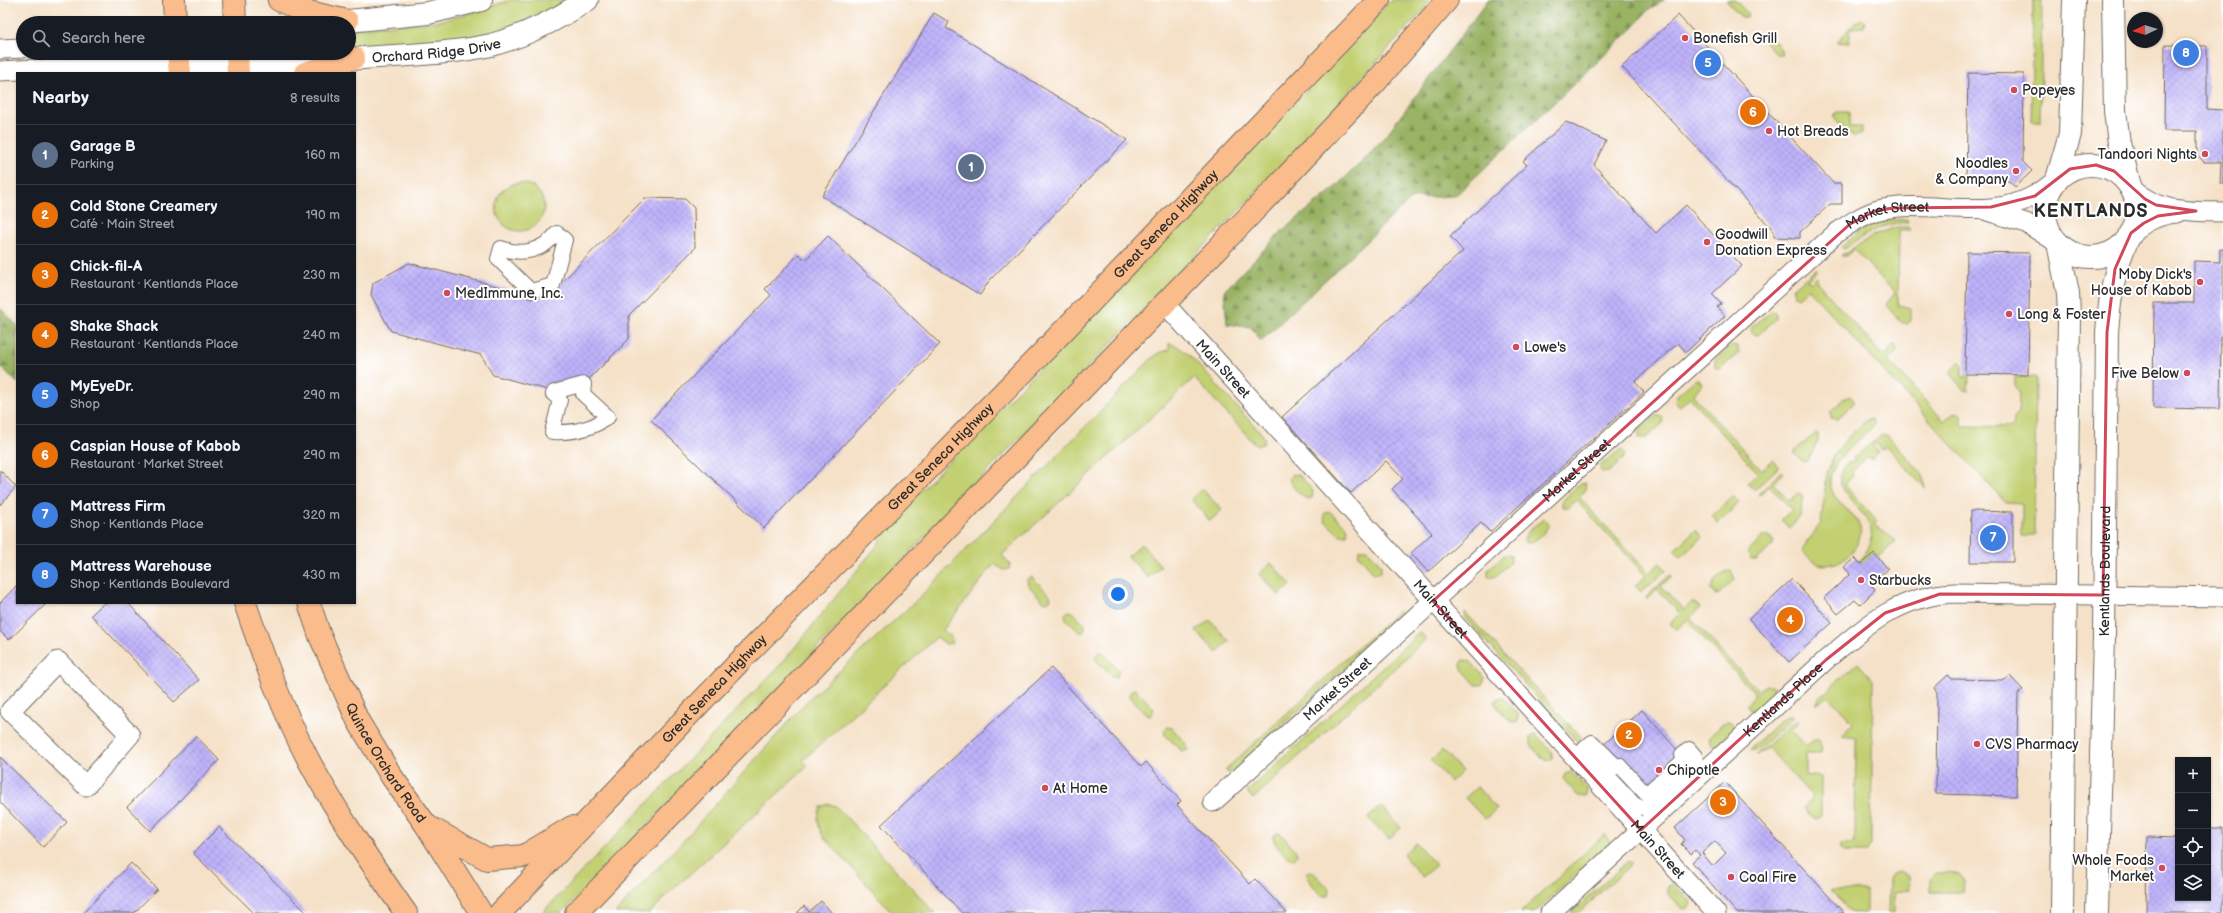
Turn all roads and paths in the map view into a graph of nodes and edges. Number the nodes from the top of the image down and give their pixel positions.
1 (174, 0) edge
2 (234, 0) edge
3 (279, 0) edge
4 (480, 0) edge
5 (587, 0) edge
6 (1379, 0) edge
7 (1447, 0) edge
8 (2074, 0) edge
9 (2113, 0) edge
10 (175, 16) edge
11 (235, 16) edge
12 (318, 16) edge
13 (356, 20) edge
14 (16, 48) edge
15 (0, 49) edge
16 (356, 58) edge
17 (315, 60) edge
18 (348, 60) edge
19 (179, 63) edge
20 (238, 64) edge
21 (0, 71) edge
22 (309, 72) edge
23 (2057, 179) junction
24 (2130, 188) junction
25 (1970, 208) junction
26 (2196, 211) junction
27 (2223, 212) edge
28 (2131, 233) junction
29 (2058, 243) junction
30 (498, 259) joint
31 (1165, 304) junction
32 (552, 432) joint
33 (2064, 594) junction
34 (2103, 595) junction
35 (2223, 597) edge
36 (1433, 601) junction
37 (245, 604) edge
38 (309, 604) edge
39 (5, 706) edge
40 (1682, 755) joint
41 (1213, 802) dead end
42 (595, 813) junction
43 (426, 825) junction
44 (1641, 830) junction
45 (601, 888) junction
46 (406, 913) edge
47 (480, 913) edge
48 (500, 913) edge
49 (576, 913) edge
50 (583, 913) edge
51 (1550, 913) edge
52 (1716, 913) edge
53 (2062, 913) edge
54 (2097, 913) edge

1 - 10 main road
2 - 11 main road
3 - 12 main road
4 - 13 street
5 - 16 street, Orchard Ridge Drive
6 - 42 main road, Great Seneca Highway
7 - 31 main road
8 - 23 street
9 - 24 street
14 - 15 street
17 - 20 street, Orchard Ridge Drive
18 - 22 main road
19 - 20 street, Orchard Ridge Drive
19 - 21 street
23 - 24 street
23 - 25 street, Market Street
23 - 29 street
24 - 26 street
24 - 28 street
25 - 29 street, Market Street
25 - 36 street, Market Street
26 - 27 street
26 - 28 street
28 - 29 street
28 - 34 street, Kentlands Boulevard
29 - 33 street
30 - 30 street
31 - 36 street, Main Street
31 - 45 main road
32 - 32 street
33 - 34 street, Kentlands Place
33 - 44 street, Kentlands Place
33 - 53 street
34 - 35 street, Kentlands Place
34 - 54 street, Kentlands Boulevard
36 - 41 street, Market Street
36 - 44 street, Main Street
37 - 46 main road
38 - 43 main road, Quince Orchard Road
39 - 39 street
40 - 40 street
42 - 43 main road
42 - 48 main road, Great Seneca Highway
43 - 47 main road, Quince Orchard Road
44 - 51 street, Kentlands Place
44 - 52 street, Main Street
45 - 49 main road
45 - 50 main road

